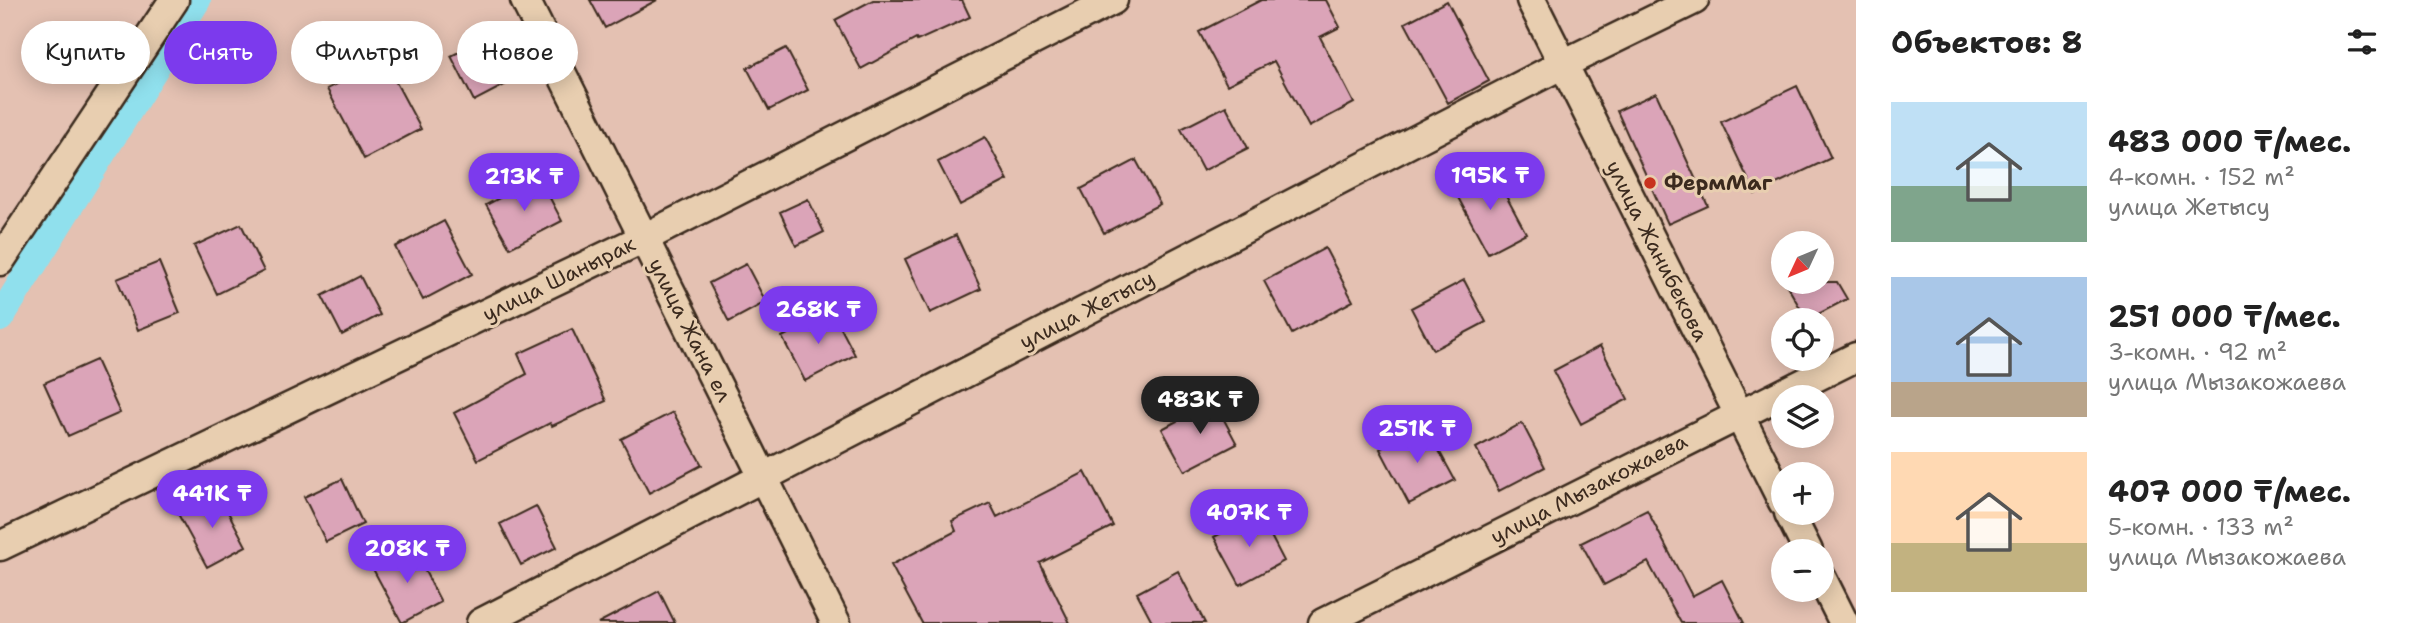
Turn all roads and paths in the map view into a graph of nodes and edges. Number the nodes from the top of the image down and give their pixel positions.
1 (174, 0) edge
2 (525, 0) edge
3 (1113, 0) edge
4 (1531, 0) edge
5 (1694, 0) edge
6 (1563, 64) junction
7 (644, 238) junction
8 (0, 261) edge
9 (1856, 357) edge
10 (1739, 413) junction
11 (764, 477) junction
12 (1771, 478) edge
13 (0, 546) edge
14 (1834, 602) edge
15 (481, 623) edge
16 (836, 623) edge
17 (1323, 623) edge
18 (1844, 623) edge

1 - 8 street
2 - 7 street, улица Жана ел
3 - 7 street, улица Шанырак
4 - 6 street, улица Жанибекова
5 - 6 street, улица Жетысу
6 - 10 street, улица Жанибекова
6 - 11 street, улица Жетысу
7 - 11 street, улица Жана ел
7 - 13 street, улица Шанырак
9 - 10 street, улица Мызакожаева
10 - 12 street, улица Жанибекова
10 - 17 street, улица Мызакожаева
11 - 15 street, улица Жетысу
11 - 16 street, улица Жана ел
14 - 18 street

